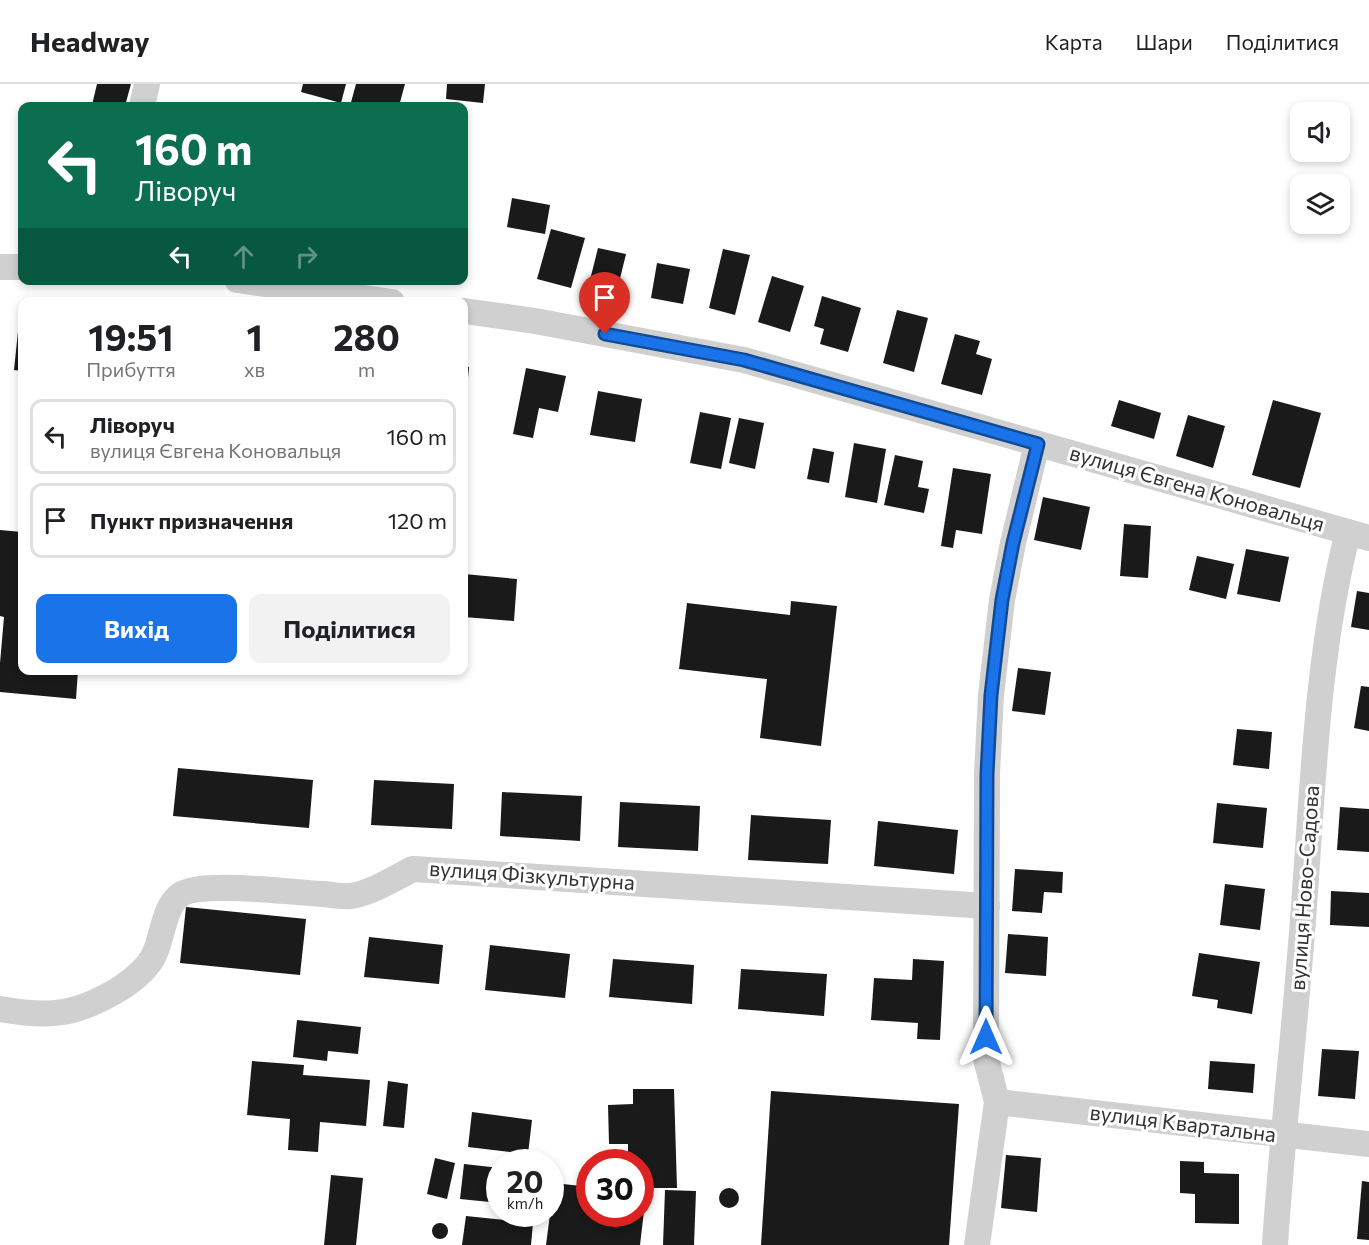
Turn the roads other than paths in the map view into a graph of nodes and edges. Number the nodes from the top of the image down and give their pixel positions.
1 (147, 84) edge
2 (143, 102) edge
3 (0, 267) edge
4 (18, 267) edge
5 (272, 285) edge
6 (357, 297) edge
7 (468, 312) edge
8 (1038, 444) junction
9 (1358, 535) edge
10 (987, 906) junction
11 (0, 1009) edge
12 (997, 1102) junction
13 (1282, 1135) junction
14 (1369, 1144) edge
15 (977, 1245) edge
16 (1275, 1245) edge

1 - 2 street
3 - 4 street
5 - 6 street
7 - 8 street, вулиця Євгена Коновальця
8 - 9 street, вулиця Євгена Коновальця
8 - 10 street
9 - 13 street, вулиця Ново-Садова
10 - 11 street, вулиця Фізкультурна
10 - 12 street
12 - 13 street, вулиця Квартальна
12 - 15 street
13 - 14 street, вулиця Квартальна
13 - 16 street, вулиця Ново-Садова

